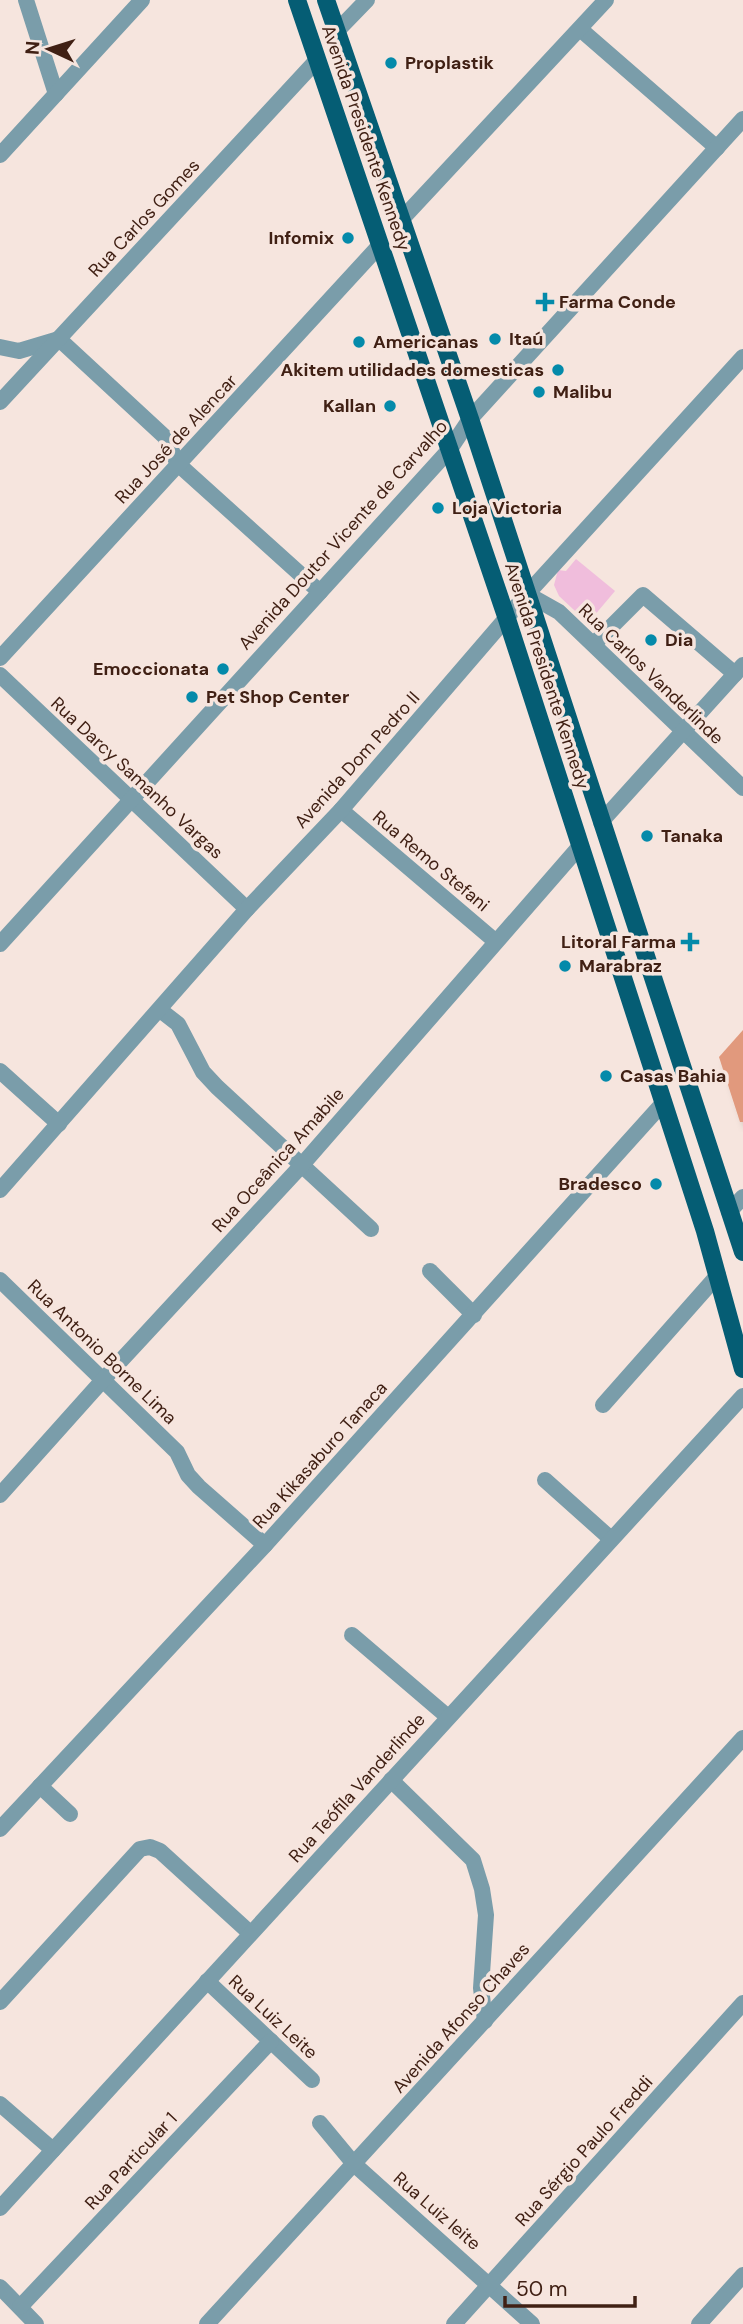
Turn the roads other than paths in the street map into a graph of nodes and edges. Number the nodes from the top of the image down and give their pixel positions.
1 (26, 0) edge
2 (142, 0) edge
3 (297, 0) edge
4 (326, 0) edge
5 (367, 0) edge
6 (606, 0) edge
7 (580, 29) junction
8 (337, 32) junction
9 (317, 60) junction
10 (56, 94) junction
11 (743, 119) edge
12 (717, 148) junction
13 (0, 155) edge
14 (401, 220) junction
15 (380, 245) junction
16 (59, 339) junction
17 (0, 346) edge
18 (743, 357) edge
19 (0, 402) edge
20 (470, 419) junction
21 (450, 449) junction
22 (178, 464) junction
23 (320, 592) junction
24 (527, 594) junction
25 (507, 619) junction
26 (594, 644) junction
27 (0, 658) edge
28 (739, 670) edge
29 (0, 675) edge
30 (682, 732) junction
31 (743, 788) edge
32 (131, 800) junction
33 (341, 810) junction
34 (601, 822) junction
35 (580, 846) junction
36 (247, 909) junction
37 (495, 941) junction
38 (0, 944) edge
39 (160, 1010) junction
40 (0, 1071) edge
41 (664, 1102) junction
42 (59, 1124) junction
43 (301, 1166) junction
44 (0, 1190) edge
45 (743, 1197) edge
46 (729, 1212) junction
47 (371, 1229) dead end
48 (743, 1252) edge
49 (430, 1271) dead end
50 (718, 1275) junction
51 (0, 1280) edge
52 (474, 1315) junction
53 (743, 1368) edge
54 (102, 1381) junction
55 (743, 1396) edge
56 (603, 1405) dead end
57 (545, 1480) dead end
58 (0, 1495) edge
59 (611, 1539) junction
60 (264, 1545) junction
61 (352, 1635) dead end
62 (448, 1717) junction
63 (743, 1738) edge
64 (391, 1780) junction
65 (40, 1786) junction
66 (70, 1814) dead end
67 (0, 1829) edge
68 (250, 1933) junction
69 (207, 1981) junction
70 (0, 2002) edge
71 (743, 2003) edge
72 (485, 2021) junction
73 (271, 2041) junction
74 (312, 2080) dead end
75 (0, 2104) edge
76 (320, 2123) dead end
77 (53, 2150) junction
78 (354, 2164) junction
79 (0, 2208) edge
80 (743, 2274) edge
81 (491, 2285) junction
82 (0, 2287) edge
83 (20, 2307) junction
84 (36, 2324) edge
85 (207, 2324) edge
86 (454, 2324) edge
87 (532, 2324) edge
88 (699, 2324) edge

1 - 10 street
2 - 10 street
3 - 9 main road, Avenida Presidente Kennedy
4 - 8 main road, Avenida Presidente Kennedy
5 - 8 street
6 - 7 street
7 - 12 street
7 - 14 street
8 - 14 main road, Avenida Presidente Kennedy
9 - 15 main road, Avenida Presidente Kennedy
9 - 16 street, Rua Carlos Gomes
10 - 13 street
11 - 12 street, Avenida Doutor Vicente de Carvalho
12 - 20 street, Avenida Doutor Vicente de Carvalho
14 - 20 main road, Avenida Presidente Kennedy
15 - 21 main road, Avenida Presidente Kennedy
15 - 22 street, Rua José de Alencar
16 - 17 street
16 - 19 street, Rua Carlos Gomes
16 - 22 street
18 - 24 street, Avenida Dom Pedro II
20 - 21 street, Avenida Doutor Vicente de Carvalho
20 - 24 main road, Avenida Presidente Kennedy
21 - 23 street, Avenida Doutor Vicente de Carvalho
21 - 25 main road, Avenida Presidente Kennedy
22 - 23 street
22 - 27 street, Rua José de Alencar
23 - 32 street, Avenida Doutor Vicente de Carvalho
24 - 25 street, Avenida Dom Pedro II
24 - 26 street, Rua Carlos Vanderlinde
24 - 34 main road, Avenida Presidente Kennedy
25 - 33 street, Avenida Dom Pedro II
25 - 35 main road, Avenida Presidente Kennedy
26 - 28 street
26 - 30 street, Rua Carlos Vanderlinde
28 - 30 street
29 - 32 street, Rua Darcy Samanho Vargas
30 - 31 street, Rua Carlos Vanderlinde
30 - 34 street
32 - 36 street, Rua Darcy Samanho Vargas
32 - 38 street, Avenida Doutor Vicente de Carvalho
33 - 36 street, Avenida Dom Pedro II
33 - 37 street, Rua Remo Stefani
34 - 46 main road, Avenida Presidente Kennedy
35 - 37 street, Rua Oceânica Amabile
35 - 41 main road, Avenida Presidente Kennedy
36 - 39 street, Avenida Dom Pedro II
37 - 43 street, Rua Oceânica Amabile
39 - 42 street, Avenida Dom Pedro II
39 - 43 street
40 - 42 street
41 - 50 main road, Avenida Presidente Kennedy
41 - 52 street, Rua Kikasaburo Tanaca
42 - 44 street, Avenida Dom Pedro II
43 - 47 street
43 - 54 street, Rua Oceânica Amabile
45 - 46 street
46 - 48 main road, Avenida Presidente Kennedy
49 - 52 street
50 - 53 main road, Avenida Presidente Kennedy
50 - 56 street
51 - 54 street, Rua Antonio Borne Lima
52 - 60 street, Rua Kikasaburo Tanaca
54 - 58 street, Rua Oceânica Amabile
54 - 60 street, Rua Antonio Borne Lima
55 - 59 street, Rua Teófila Vanderlinde
57 - 59 street
59 - 62 street, Rua Teófila Vanderlinde
60 - 65 street, Rua Kikasaburo Tanaca
61 - 62 street
62 - 64 street, Rua Teófila Vanderlinde
63 - 72 street, Avenida Afonso Chaves
64 - 68 street, Rua Teófila Vanderlinde
64 - 72 street
65 - 66 street
65 - 67 street, Rua Kikasaburo Tanaca
68 - 69 street, Rua Teófila Vanderlinde
68 - 70 street
69 - 73 street, Rua Luiz Leite
69 - 77 street, Rua Teófila Vanderlinde
71 - 81 street, Rua Sérgio Paulo Freddi
72 - 78 street, Avenida Afonso Chaves
73 - 74 street, Rua Luiz Leite
73 - 83 street, Rua Particular 1
75 - 77 street
76 - 78 street, Rua Luiz leite
77 - 79 street, Rua Teófila Vanderlinde
78 - 81 street, Rua Luiz leite
78 - 85 street, Avenida Afonso Chaves
80 - 88 street
81 - 86 street, Rua Sérgio Paulo Freddi
81 - 87 street, Rua Luiz leite
82 - 83 street
83 - 84 street

